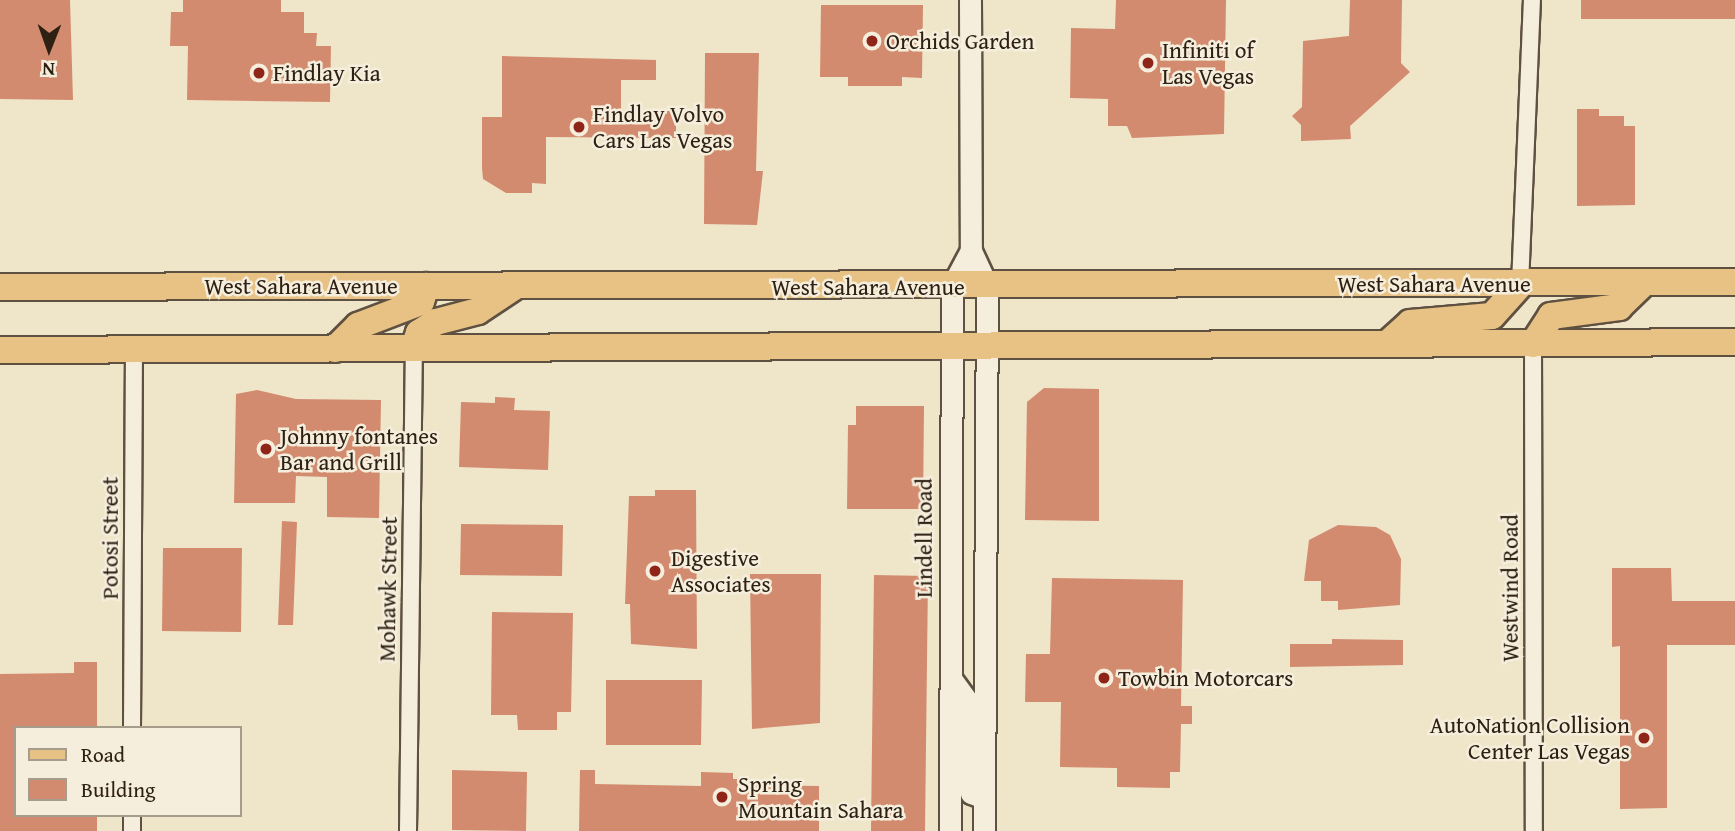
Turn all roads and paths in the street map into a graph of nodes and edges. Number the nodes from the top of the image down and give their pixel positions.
1 (970, 0) edge
2 (1532, 0) edge
3 (971, 251) junction
4 (1735, 282) edge
5 (1644, 283) junction
6 (1520, 285) junction
7 (426, 286) junction
8 (952, 286) junction
9 (987, 286) junction
10 (514, 287) junction
11 (4, 289) edge
12 (1735, 342) edge
13 (1387, 344) junction
14 (1534, 344) junction
15 (952, 347) junction
16 (988, 347) junction
17 (414, 348) junction
18 (134, 349) junction
19 (335, 349) junction
20 (0, 350) edge
21 (952, 680) junction
22 (132, 726) edge
23 (984, 799) junction
24 (408, 831) edge
25 (950, 831) edge
26 (984, 831) edge
27 (1534, 831) edge

1 - 3 street, Lindell Road
2 - 6 street
3 - 8 street, Lindell Road
3 - 9 street, Lindell Road
4 - 5 main road, West Sahara Avenue
5 - 6 main road, West Sahara Avenue
5 - 14 main road
6 - 9 main road, West Sahara Avenue
6 - 13 main road
7 - 10 main road, West Sahara Avenue
7 - 11 main road, West Sahara Avenue
7 - 19 main road
8 - 9 main road, West Sahara Avenue
8 - 10 main road, West Sahara Avenue
8 - 15 street, Lindell Road
9 - 16 street, Lindell Road
10 - 17 main road
12 - 14 main road
13 - 14 main road
13 - 16 main road
14 - 27 street, Westwind Road
15 - 16 main road
15 - 17 main road
15 - 21 street, Lindell Road
16 - 23 street, Lindell Road
17 - 19 main road
17 - 24 street, Mohawk Street
18 - 19 main road
18 - 20 main road
18 - 22 street, Potosi Street
21 - 23 street
21 - 25 street, Lindell Road
23 - 26 street, Lindell Road

